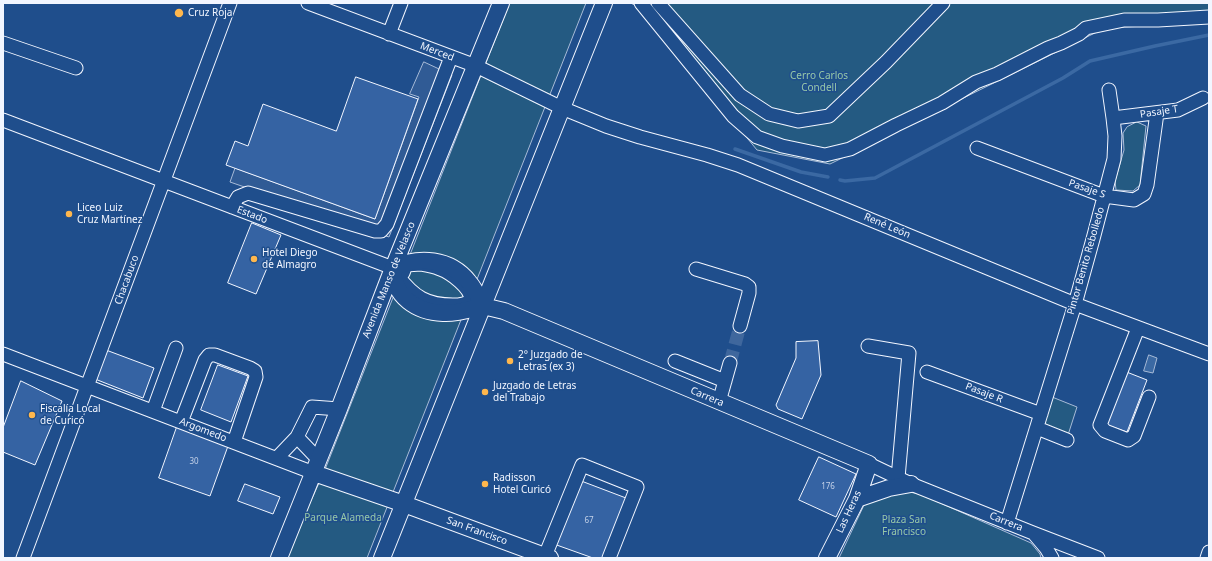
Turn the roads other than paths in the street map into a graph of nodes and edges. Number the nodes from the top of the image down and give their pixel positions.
1 (230, 3) edge
2 (308, 3) edge
3 (401, 3) edge
4 (501, 3) edge
5 (604, 3) edge
6 (641, 3) edge
7 (658, 3) edge
8 (943, 3) edge
9 (1209, 17) edge
10 (389, 34) junction
11 (3, 43) edge
12 (451, 57) junction
13 (476, 66) junction
14 (76, 68) dead end
15 (1109, 90) dead end
16 (1203, 98) dead end
17 (562, 108) junction
18 (1157, 113) junction
19 (1114, 118) junction
20 (3, 120) edge
21 (977, 148) dead end
22 (164, 181) junction
23 (1104, 196) junction
24 (232, 207) junction
25 (696, 268) dead end
26 (398, 271) junction
27 (1075, 304) junction
28 (483, 306) junction
29 (740, 326) tunnel mouth
30 (1138, 328) junction
31 (868, 346) dead end
32 (176, 348) dead end
33 (3, 354) edge
34 (1209, 354) edge
35 (675, 361) dead end
36 (730, 363) tunnel mouth
37 (927, 372) dead end
38 (725, 381) junction
39 (87, 386) junction
40 (1149, 396) dead end
41 (719, 402) junction
42 (340, 409) junction
43 (153, 411) junction
44 (1041, 414) junction
45 (181, 422) junction
46 (1036, 428) junction
47 (297, 437) junction
48 (1067, 440) dead end
49 (234, 442) junction
50 (277, 458) junction
51 (869, 464) junction
52 (316, 466) junction
53 (904, 481) junction
54 (857, 499) junction
55 (404, 504) junction
56 (1007, 523) junction
57 (1033, 533) junction
58 (1209, 552) edge
59 (548, 557) edge
60 (1094, 557) edge
61 (23, 558) edge
62 (279, 558) edge
63 (382, 558) edge
64 (609, 558) edge
65 (827, 558) edge
66 (1052, 558) edge
67 (1207, 558) edge

1 - 22 street, Chacabuco
2 - 10 street, Merced
3 - 10 street
4 - 13 main road, Avenida Manso de Velasco
5 - 17 main road
6 - 9 street
7 - 8 street
10 - 12 street, Merced
11 - 14 street
12 - 13 street, Merced
12 - 24 street
13 - 17 street, Merced
13 - 26 main road, Avenida Manso de Velasco
15 - 19 street, Pintor Benito Rebolledo
16 - 18 street, Pasaje T
17 - 27 street, René León
17 - 28 main road
18 - 19 street, Pasaje T
18 - 23 street, Pasaje S
19 - 23 street, Pintor Benito Rebolledo
20 - 22 street, Estado
21 - 23 street, Pasaje S
22 - 24 street, Estado
22 - 39 street, Chacabuco
23 - 27 street, Pintor Benito Rebolledo
24 - 26 street, Estado
25 - 29 street
26 - 26 street
26 - 28 main road
26 - 28 main road
26 - 42 main road, Avenida Manso de Velasco
27 - 30 street, René León
27 - 44 street, Pintor Benito Rebolledo
28 - 41 main road, Carrera
28 - 55 main road
30 - 34 street, René León
30 - 40 street
31 - 53 street
32 - 43 street
33 - 39 street, Argomedo
35 - 38 street
36 - 38 street
37 - 44 street, Pasaje R
38 - 41 street
39 - 43 street, Argomedo
39 - 61 street, Chacabuco
41 - 51 main road, Carrera
42 - 47 street
42 - 52 main road, Avenida Manso de Velasco
43 - 45 street, Argomedo
44 - 46 street, Pintor Benito Rebolledo
45 - 49 street, Argomedo
45 - 49 street
46 - 48 street
46 - 56 street, Pintor Benito Rebolledo
47 - 50 street
47 - 52 street
49 - 50 street, Argomedo
50 - 52 street, Argomedo
51 - 53 street, Carrera
51 - 54 main road, Las Heras
52 - 55 main road, Argomedo
52 - 62 main road, Avenida Manso de Velasco
53 - 54 main road
53 - 56 street, Carrera
54 - 65 main road, Las Heras
55 - 59 main road, San Francisco
55 - 63 main road
56 - 57 street, Carrera
57 - 60 street, Carrera
57 - 66 street, Carrera
58 - 67 street
59 - 64 street

